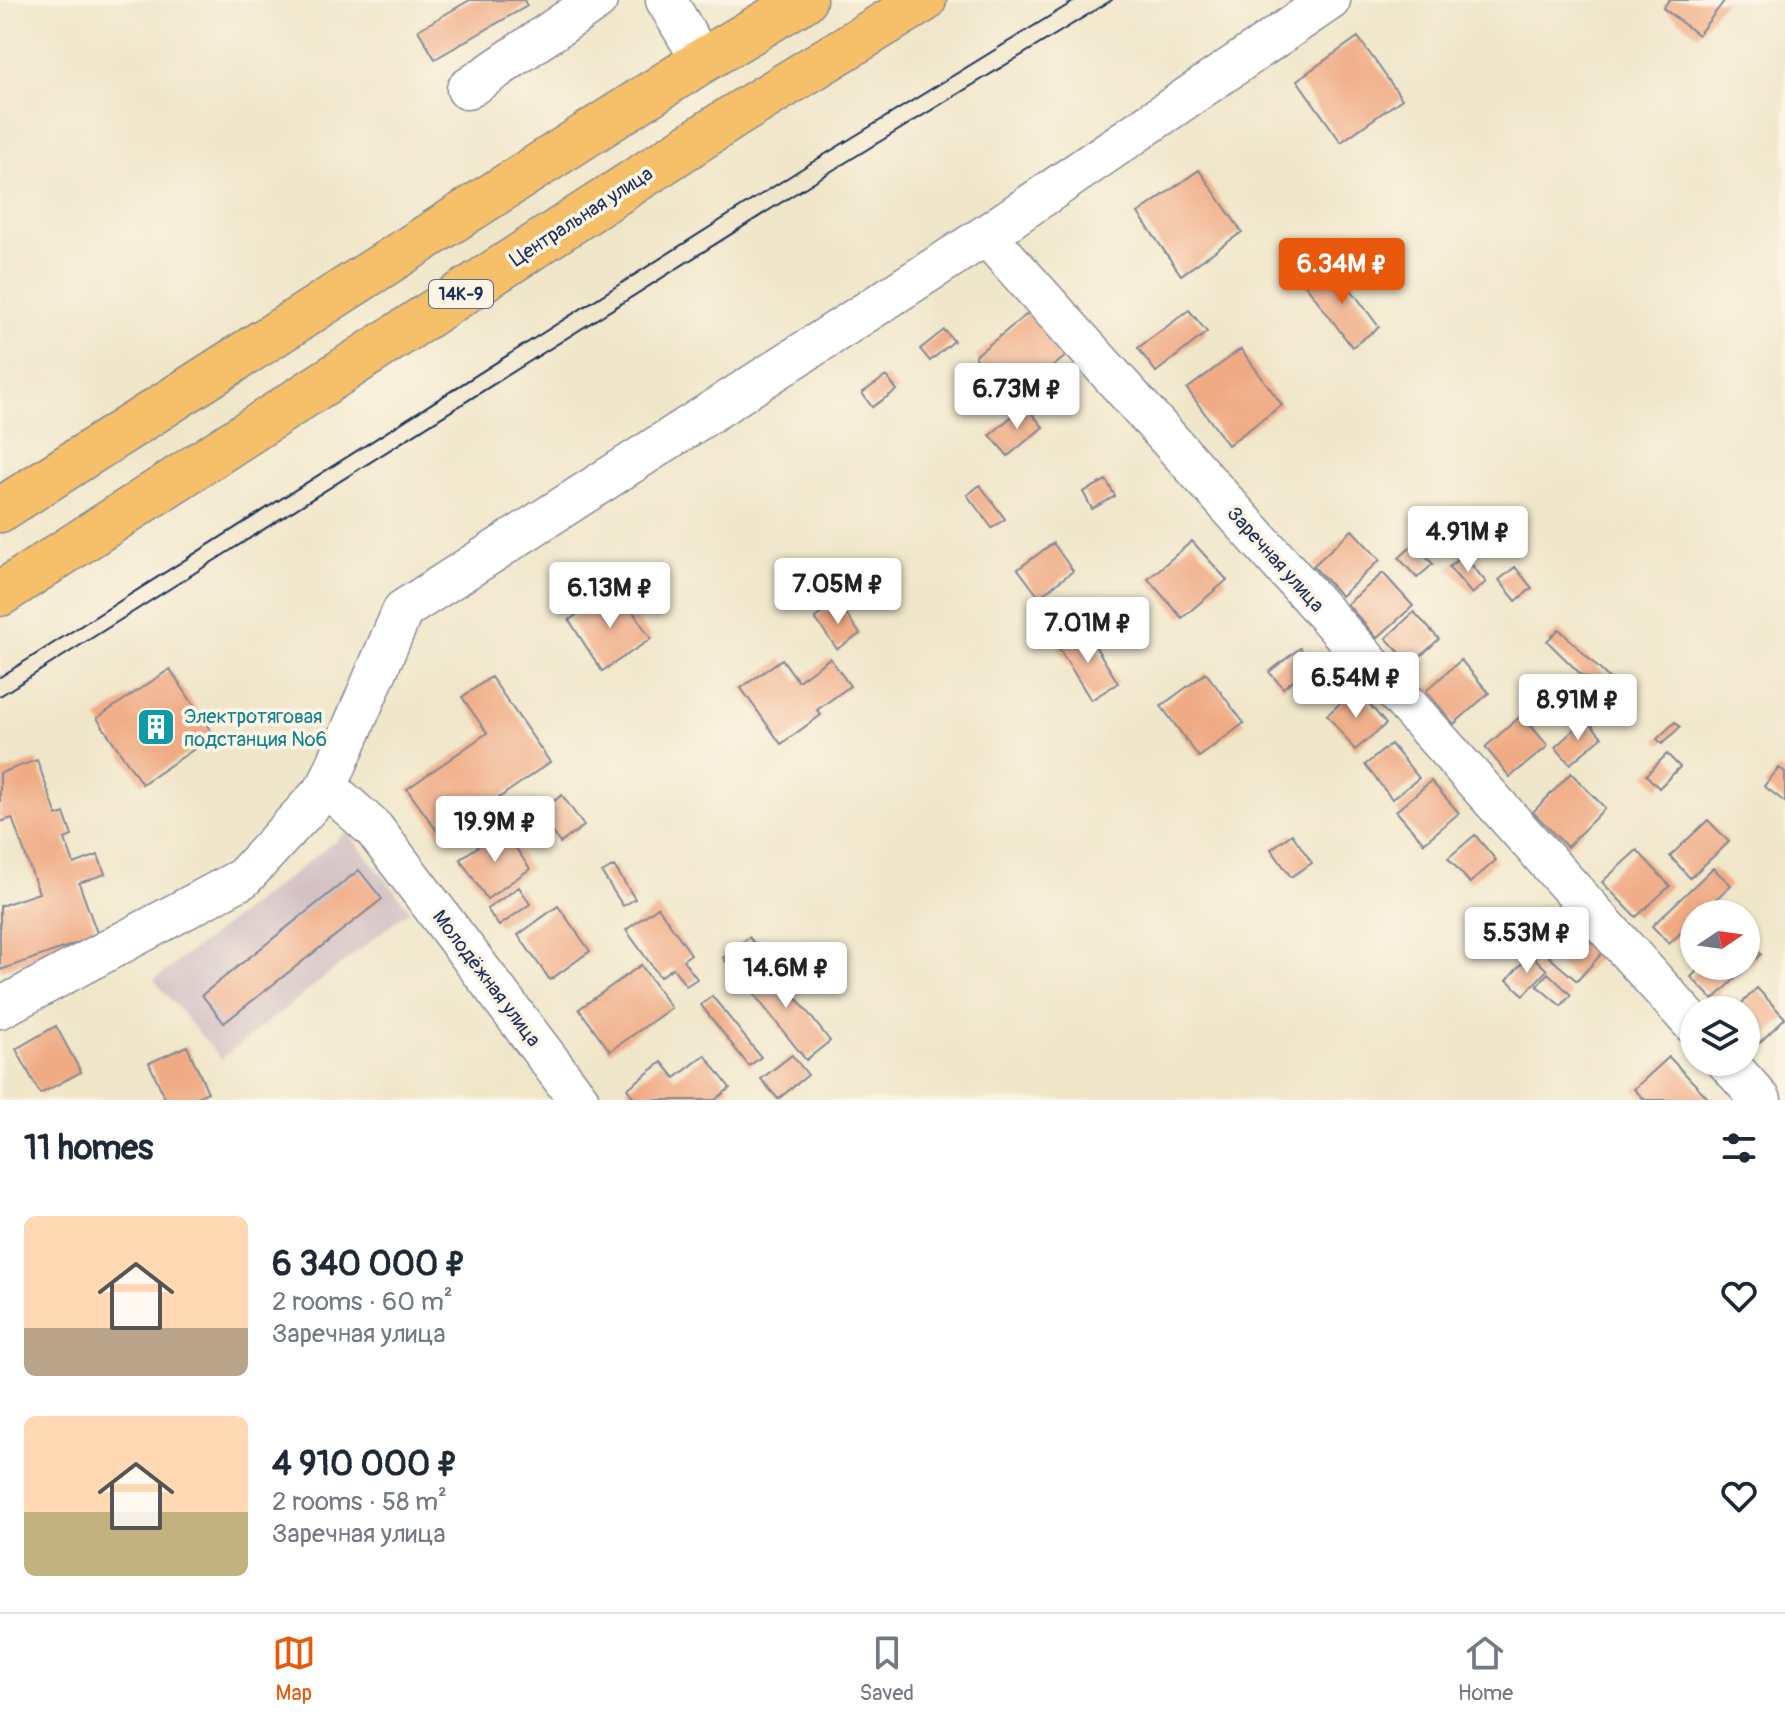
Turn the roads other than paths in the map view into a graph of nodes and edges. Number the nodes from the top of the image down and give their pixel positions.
1 (597, 0) edge
2 (666, 0) edge
3 (804, 0) edge
4 (924, 0) edge
5 (1330, 0) edge
6 (702, 61) junction
7 (467, 89) dead end
8 (733, 117) junction
9 (986, 235) junction
10 (0, 510) edge
11 (0, 594) edge
12 (327, 787) junction
13 (0, 1008) edge
14 (1680, 1009) edge
15 (1740, 1076) edge
16 (579, 1100) edge
17 (1761, 1100) edge

1 - 7 street
2 - 6 street
3 - 6 main road
4 - 8 main road, Центральная улица / 14К-9
5 - 9 street
6 - 8 main road
6 - 10 main road
8 - 11 main road, Центральная улица / 14К-9
9 - 12 street
9 - 14 street, Заречная улица
12 - 13 street
12 - 16 street, Молодёжная улица
15 - 17 street

